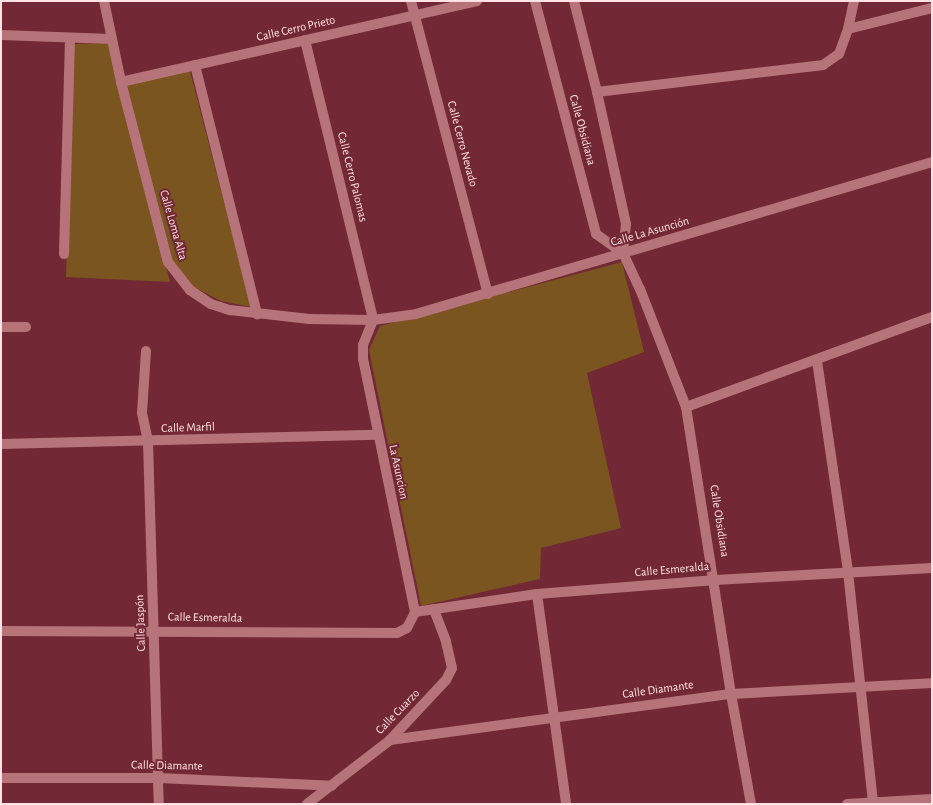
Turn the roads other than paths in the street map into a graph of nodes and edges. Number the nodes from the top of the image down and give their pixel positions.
1 (104, 1) edge
2 (411, 1) edge
3 (477, 1) edge
4 (535, 1) edge
5 (574, 1) edge
6 (854, 1) edge
7 (932, 8) edge
8 (415, 15) junction
9 (848, 29) junction
10 (1, 35) edge
11 (70, 38) junction
12 (112, 39) junction
13 (305, 40) junction
14 (195, 65) junction
15 (121, 82) junction
16 (597, 92) junction
17 (932, 162) edge
18 (623, 253) junction
19 (64, 254) dead end
20 (488, 294) junction
21 (257, 314) junction
22 (932, 317) edge
23 (373, 320) junction
24 (1, 327) edge
25 (26, 327) dead end
26 (146, 351) dead end
27 (817, 361) junction
28 (686, 407) junction
29 (377, 435) junction
30 (148, 442) junction
31 (1, 444) edge
32 (932, 568) edge
33 (848, 572) junction
34 (715, 580) junction
35 (537, 594) junction
36 (434, 609) junction
37 (415, 612) junction
38 (154, 630) junction
39 (1, 631) edge
40 (932, 683) edge
41 (858, 687) junction
42 (731, 694) junction
43 (553, 718) junction
44 (390, 740) junction
45 (1, 778) edge
46 (159, 778) junction
47 (332, 786) junction
48 (932, 799) edge
49 (873, 802) junction
50 (159, 804) edge
51 (306, 804) edge
52 (566, 804) edge
53 (752, 804) edge
54 (847, 804) edge

1 - 12 street, Calle Loma Alta
2 - 8 street, Calle Cerro Nevado
3 - 8 street, Calle Cerro Prieto
4 - 18 street, Calle Obsidiana
5 - 16 street, Calle Obsidiana
6 - 9 street
7 - 9 street
8 - 13 street, Calle Cerro Prieto
8 - 20 street, Calle Cerro Nevado
9 - 16 street
10 - 11 street
11 - 12 street
11 - 19 street
12 - 15 street, Calle Loma Alta
13 - 14 street, Calle Cerro Prieto
13 - 23 street, Calle Cerro Palomas
14 - 15 street, Calle Cerro Prieto
14 - 21 street
15 - 21 street, Calle Loma Alta
16 - 18 street, Calle Obsidiana
17 - 18 street, Calle La Asunción
18 - 20 street, Calle La Asunción
18 - 28 street, Calle Obsidiana
20 - 23 street, Calle La Asunción
21 - 23 street, Calle Loma Alta
22 - 27 street
23 - 29 street, La Asuncion
24 - 25 street
26 - 30 street, Calle Jaspón
27 - 28 street
27 - 33 street
28 - 34 street, Calle Obsidiana
29 - 30 street, Calle Marfil
29 - 37 street, La Asuncion
30 - 31 street, Calle Marfil
30 - 38 street, Calle Jaspón
32 - 33 street, Calle Esmeralda
33 - 34 street, Calle Esmeralda
33 - 41 street
34 - 35 street, Calle Esmeralda
34 - 42 street, Calle Obsidiana
35 - 36 street, Calle Esmeralda
35 - 43 street
36 - 37 street, Calle Esmeralda
36 - 44 street, Calle Cuarzo
37 - 38 street, Calle Esmeralda
38 - 39 street, Calle Esmeralda
38 - 46 street, Calle Jaspón
40 - 41 street, Calle Diamante
41 - 42 street, Calle Diamante
41 - 49 street
42 - 43 street, Calle Diamante
42 - 53 street, Calle Obsidiana
43 - 44 street, Calle Diamante
43 - 52 street
44 - 47 street, Calle Cuarzo
45 - 46 street, Calle Diamante
46 - 47 street, Calle Diamante
46 - 50 street, Calle Jaspón
47 - 51 street, Calle Cuarzo
48 - 49 street
49 - 54 street

